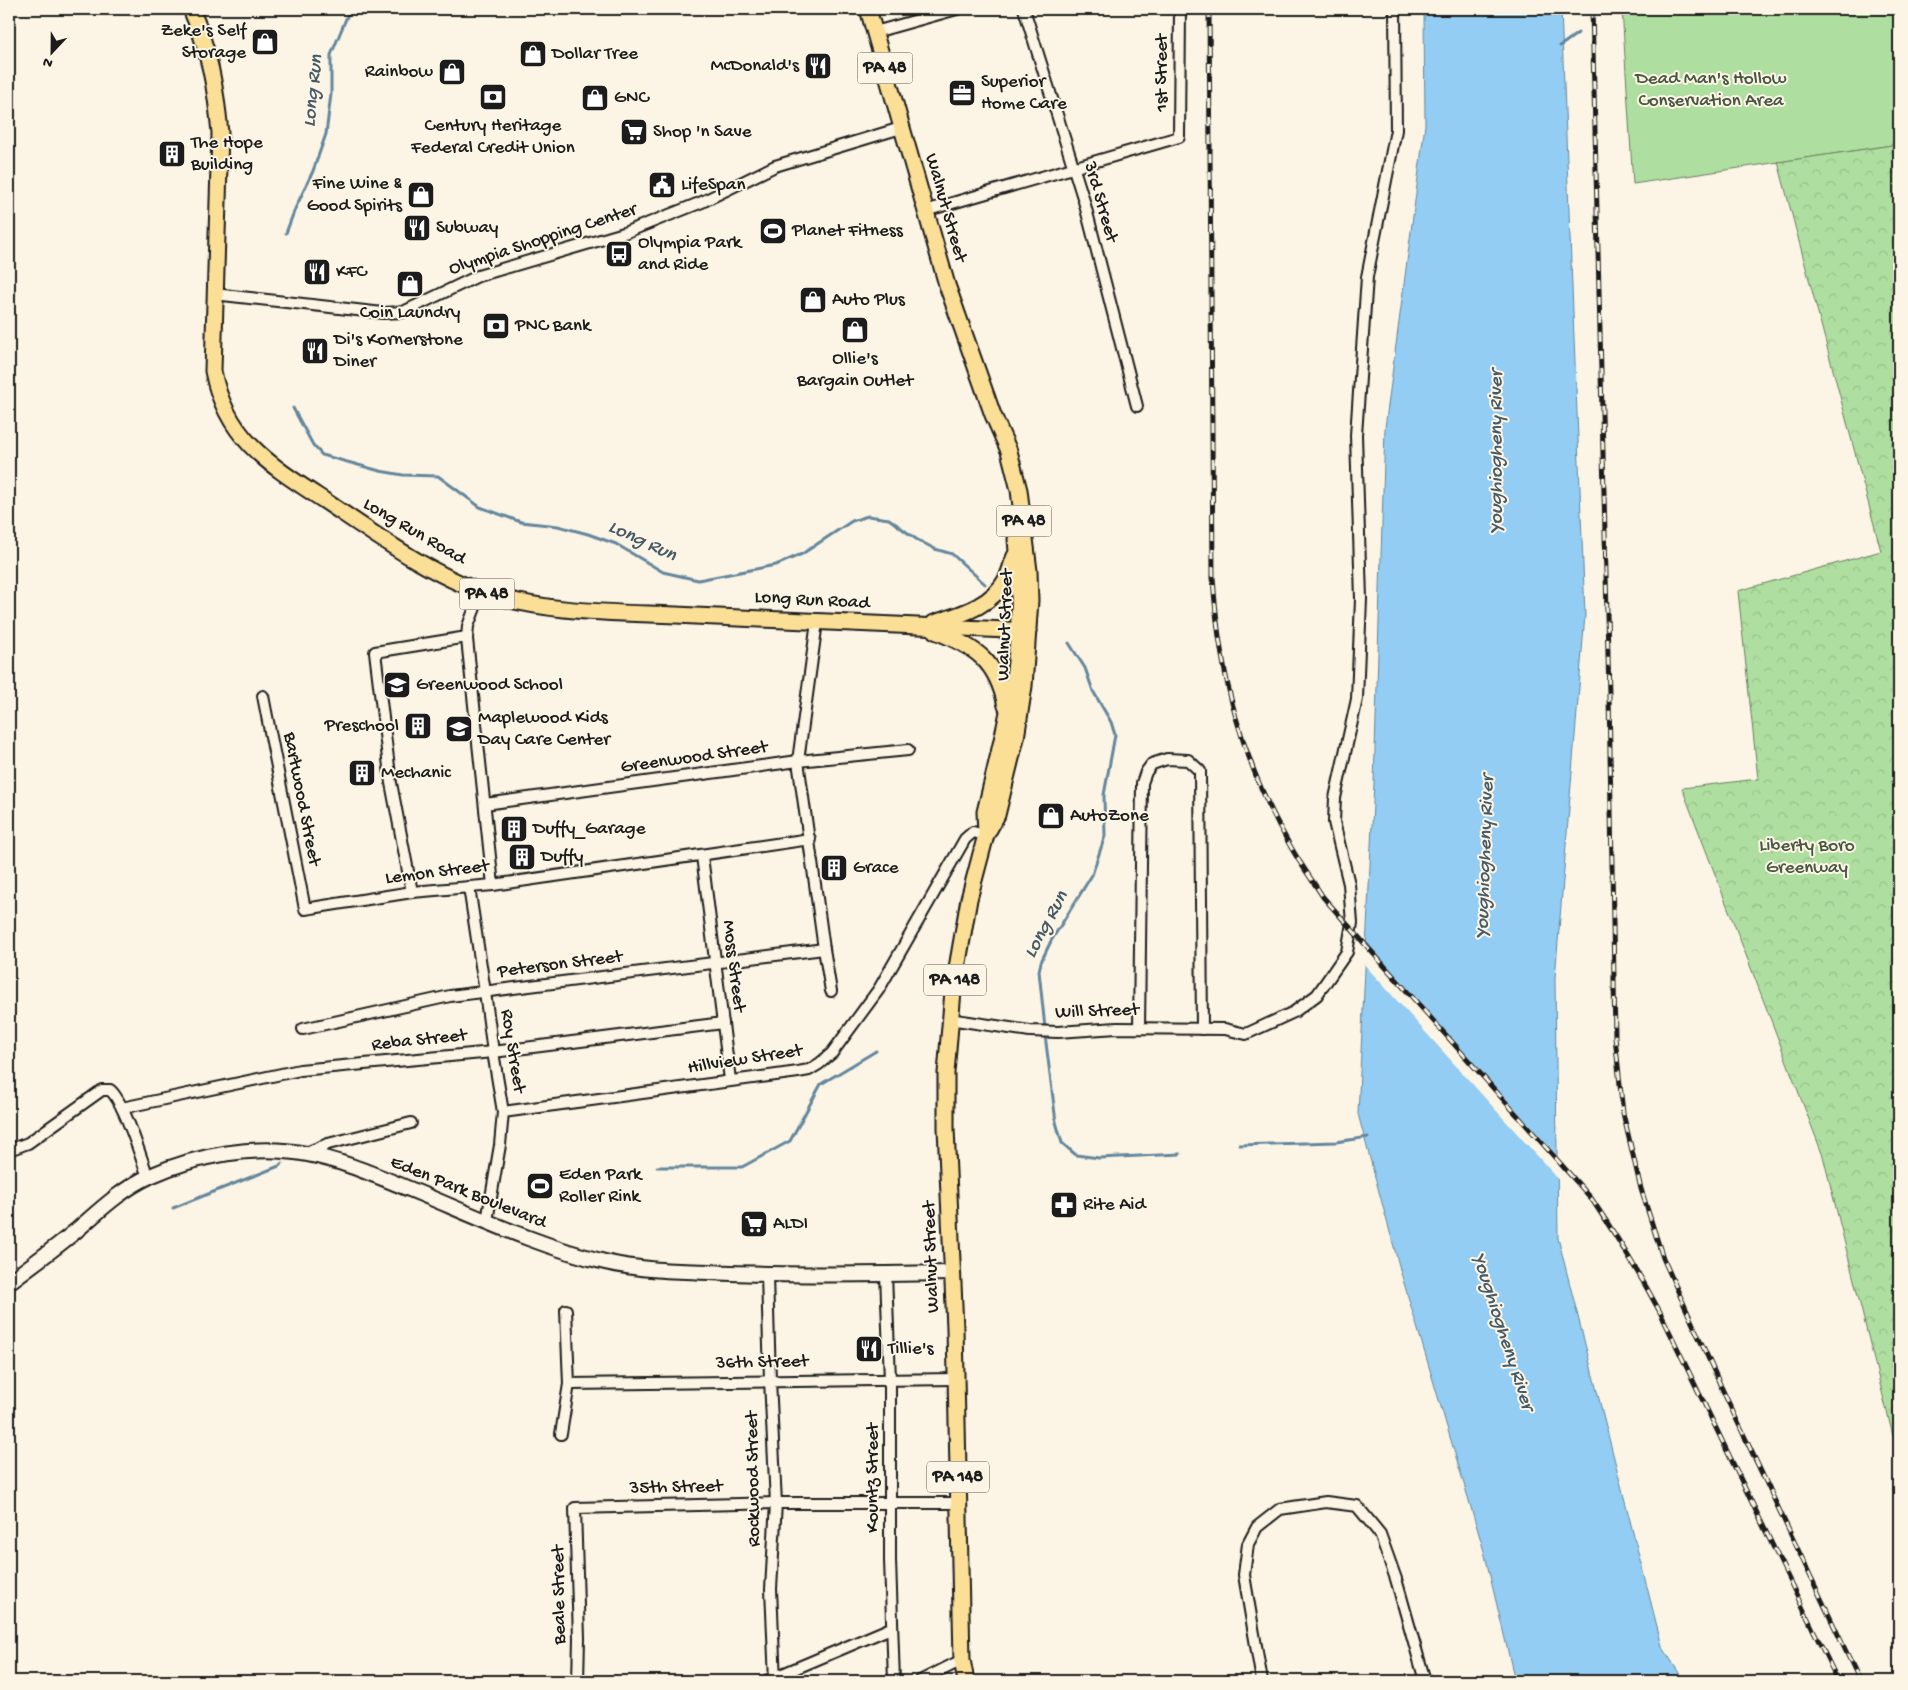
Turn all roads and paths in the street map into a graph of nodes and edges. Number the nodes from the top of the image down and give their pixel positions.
1 (191, 9) edge
2 (868, 9) edge
3 (957, 9) edge
4 (1024, 9) edge
5 (1180, 9) edge
6 (1395, 9) edge
7 (875, 32) junction
8 (901, 128) junction
9 (1073, 168) junction
10 (925, 211) junction
11 (214, 294) junction
12 (1137, 406) dead end
13 (993, 415) junction
14 (1017, 550) junction
15 (481, 592) junction
16 (817, 622) junction
17 (922, 626) junction
18 (1023, 631) junction
19 (467, 637) junction
20 (263, 696) dead end
21 (1007, 715) junction
22 (908, 750) dead end
23 (798, 762) junction
24 (485, 804) junction
25 (986, 835) junction
26 (810, 839) junction
27 (702, 856) junction
28 (493, 885) junction
29 (469, 887) junction
30 (412, 892) junction
31 (305, 909) joint
32 (824, 949) junction
33 (715, 964) junction
34 (831, 991) dead end
35 (485, 992) junction
36 (949, 1019) junction
37 (723, 1023) junction
38 (1139, 1028) junction
39 (303, 1029) dead end
40 (1202, 1029) junction
41 (493, 1052) junction
42 (730, 1080) junction
43 (122, 1108) junction
44 (503, 1112) junction
45 (411, 1123) dead end
46 (9, 1150) edge
47 (306, 1154) junction
48 (148, 1177) junction
49 (487, 1221) junction
50 (952, 1273) junction
51 (886, 1274) junction
52 (767, 1275) junction
53 (9, 1282) edge
54 (566, 1310) dead end
55 (956, 1379) junction
56 (770, 1380) junction
57 (890, 1380) junction
58 (569, 1384) junction
59 (561, 1434) dead end
60 (776, 1503) junction
61 (958, 1503) junction
62 (891, 1504) junction
63 (575, 1508) joint
64 (891, 1628) junction
65 (962, 1660) junction
66 (772, 1680) edge
67 (578, 1681) edge
68 (894, 1681) edge
69 (920, 1681) edge
70 (966, 1681) edge
71 (1262, 1681) edge
72 (1425, 1681) edge

1 - 11 main road, Long Run Road / PA 48
2 - 7 main road, Walnut Street / PA 48
3 - 7 street
4 - 9 street, 3rd Street
5 - 9 street, 1st Street
6 - 40 street, Will Street
7 - 8 main road, Walnut Street / PA 48
8 - 10 main road, Walnut Street / PA 48
8 - 11 street, Olympia Shopping Center
9 - 10 street
9 - 12 street, 3rd Street
10 - 13 main road, Walnut Street / PA 48
11 - 15 main road, Long Run Road / PA 48
13 - 14 main road, Walnut Street / PA 48
13 - 18 main road, Walnut Street / PA 48
14 - 17 main road, PA 48
14 - 18 main road, Walnut Street / PA 148
15 - 16 main road, Long Run Road / PA 48
15 - 19 street
16 - 17 main road, Long Run Road / PA 48
16 - 23 street
17 - 18 main road, Long Run Road / PA 48
17 - 21 main road
18 - 21 main road, Walnut Street / PA 148
18 - 25 main road, Walnut Street / PA 148
19 - 24 street
19 - 30 street
20 - 31 street, Bartwood Street
21 - 25 main road, Walnut Street / PA 148
22 - 23 street, Greenwood Street
23 - 24 street, Greenwood Street
23 - 26 street
24 - 28 street
25 - 36 main road, Walnut Street / PA 148
25 - 42 street, Hillview Street
26 - 27 street, Lemon Street
26 - 32 street
27 - 28 street, Lemon Street
27 - 33 street, Moss Street
28 - 29 street, Lemon Street
29 - 30 street, Lemon Street
29 - 35 street, Roy Street
30 - 31 street, Lemon Street
32 - 33 street, Peterson Street
32 - 34 street
33 - 35 street, Peterson Street
33 - 37 street, Moss Street
35 - 39 street, Peterson Street
35 - 41 street, Roy Street
36 - 38 street, Will Street
36 - 50 main road, Walnut Street / PA 148
37 - 41 street, Reba Street
37 - 42 street, Moss Street
38 - 40 street, Will Street
38 - 40 street
41 - 43 street, Reba Street
41 - 44 street, Roy Street
42 - 44 street, Hillview Street
43 - 46 street
43 - 48 street
44 - 49 street, Roy Street
45 - 47 street
47 - 48 main road, Eden Park Boulevard
47 - 49 main road, Eden Park Boulevard
48 - 53 main road, Eden Park Boulevard
49 - 52 main road, Eden Park Boulevard
50 - 51 main road, Eden Park Boulevard
50 - 55 main road, Walnut Street / PA 148
51 - 52 main road, Eden Park Boulevard
51 - 57 street, Kountz Street
52 - 56 street, Rockwood Street
54 - 58 street
55 - 57 street, 36th Street
55 - 61 main road, Walnut Street / PA 148
56 - 57 street, 36th Street
56 - 58 street, 36th Street
56 - 60 street, Rockwood Street
57 - 62 street, Kountz Street
58 - 59 street
60 - 62 street, 35th Street
60 - 63 street, 35th Street
60 - 66 street, Rockwood Street
61 - 62 street, 35th Street
61 - 65 main road, Walnut Street / PA 148
62 - 64 street, Kountz Street
63 - 67 street, Beale Street
64 - 66 street
64 - 68 street, Kountz Street
65 - 69 street
65 - 70 main road, Walnut Street / PA 148
71 - 72 street

